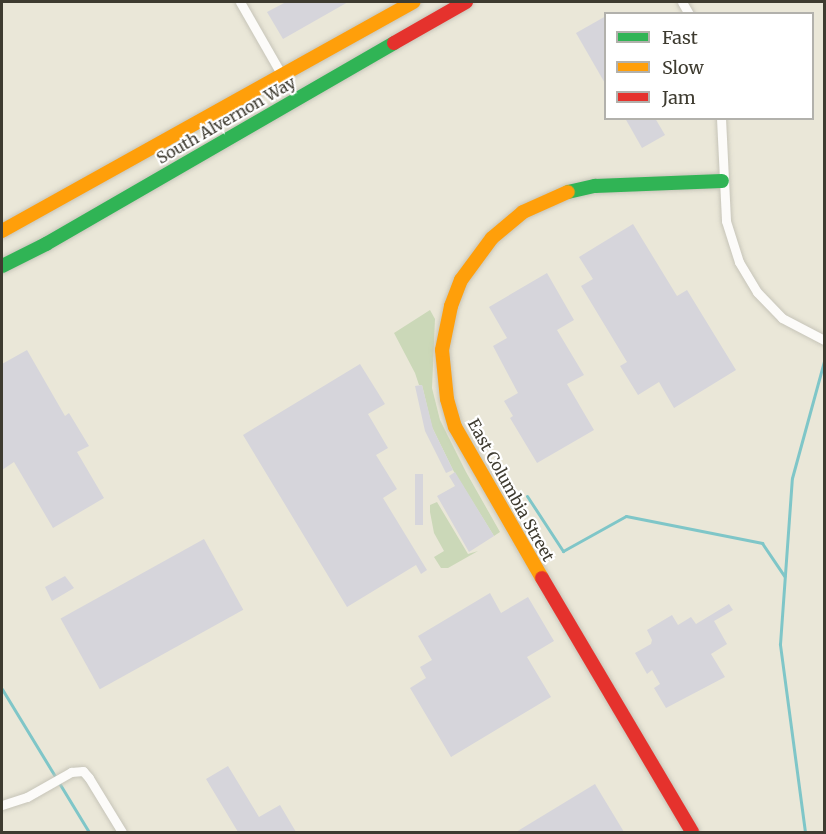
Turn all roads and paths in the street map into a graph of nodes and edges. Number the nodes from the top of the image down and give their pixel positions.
1 (240, 2) edge
2 (414, 2) edge
3 (466, 2) edge
4 (283, 77) junction
5 (721, 120) edge
6 (722, 181) junction
7 (2, 231) edge
8 (2, 266) edge
9 (825, 340) edge
10 (2, 805) edge
11 (122, 832) edge
12 (692, 832) edge

1 - 4 street
2 - 4 main road, South Alvernon Way
3 - 8 main road, South Alvernon Way
4 - 7 main road, South Alvernon Way
5 - 6 street
6 - 9 street
6 - 12 main road, East Columbia Street
10 - 11 street

